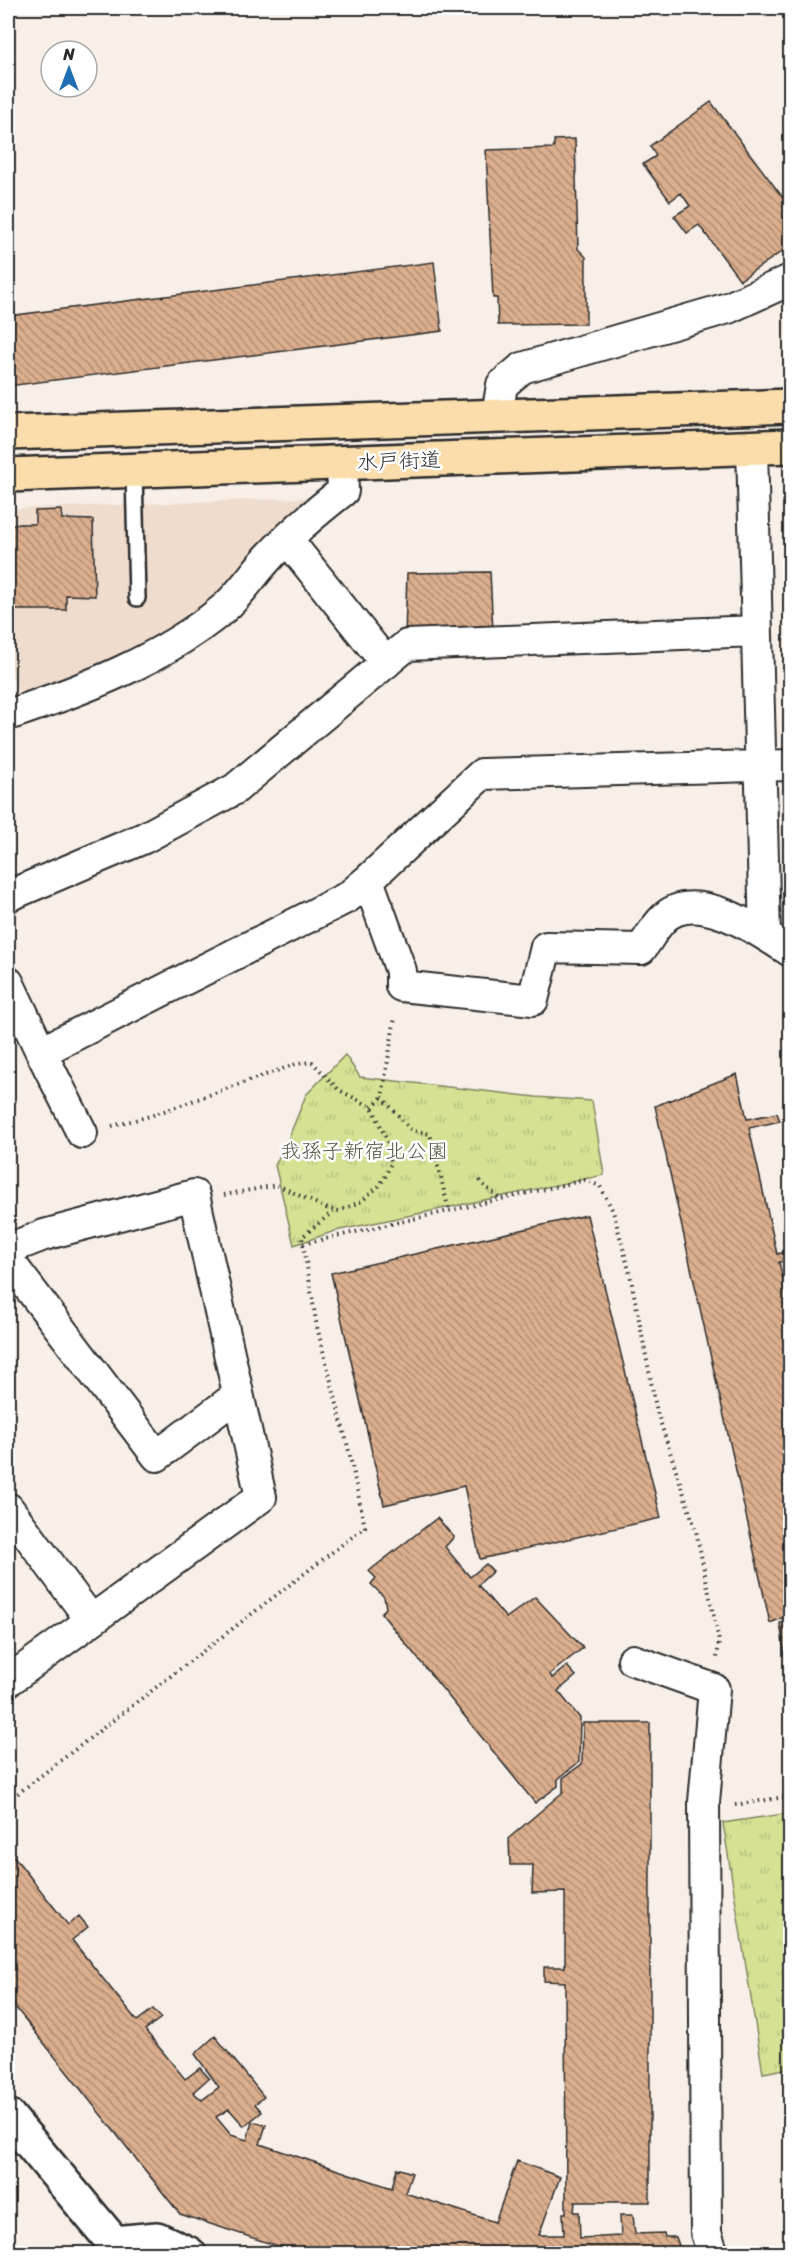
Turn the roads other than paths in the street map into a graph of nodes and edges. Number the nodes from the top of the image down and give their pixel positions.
1 (790, 280) edge
2 (790, 406) edge
3 (497, 416) junction
4 (8, 433) edge
5 (790, 446) edge
6 (752, 448) junction
7 (342, 463) junction
8 (134, 471) junction
9 (8, 476) edge
10 (287, 539) junction
11 (138, 598) dead end
12 (756, 631) junction
13 (386, 663) junction
14 (8, 715) edge
15 (761, 765) junction
16 (790, 765) edge
17 (368, 880) junction
18 (8, 896) edge
19 (765, 935) junction
20 (790, 951) edge
21 (8, 982) edge
22 (41, 1052) junction
23 (82, 1133) road end
24 (8, 1249) edge
25 (8, 1260) edge
26 (238, 1395) junction
27 (8, 1508) edge
28 (91, 1620) junction
29 (633, 1660) dead end
30 (8, 1681) edge
31 (8, 2116) edge
32 (120, 2248) edge
33 (189, 2253) edge
34 (713, 2253) edge

1 - 3 street
2 - 3 highway, 水戸街道
3 - 4 highway, 水戸街道
5 - 6 highway, 水戸街道
6 - 7 highway, 水戸街道
6 - 12 street
7 - 8 highway, 水戸街道
7 - 10 street
8 - 9 highway, 水戸街道
8 - 11 lane
10 - 13 street
10 - 14 street
12 - 13 street
12 - 15 street
13 - 18 street
15 - 16 street
15 - 17 street
15 - 19 street
17 - 19 street
17 - 22 street
19 - 20 street
21 - 22 street
22 - 23 street
24 - 26 street
25 - 26 street
26 - 28 street
27 - 28 street
28 - 30 street
29 - 34 street
31 - 32 street
32 - 33 street

